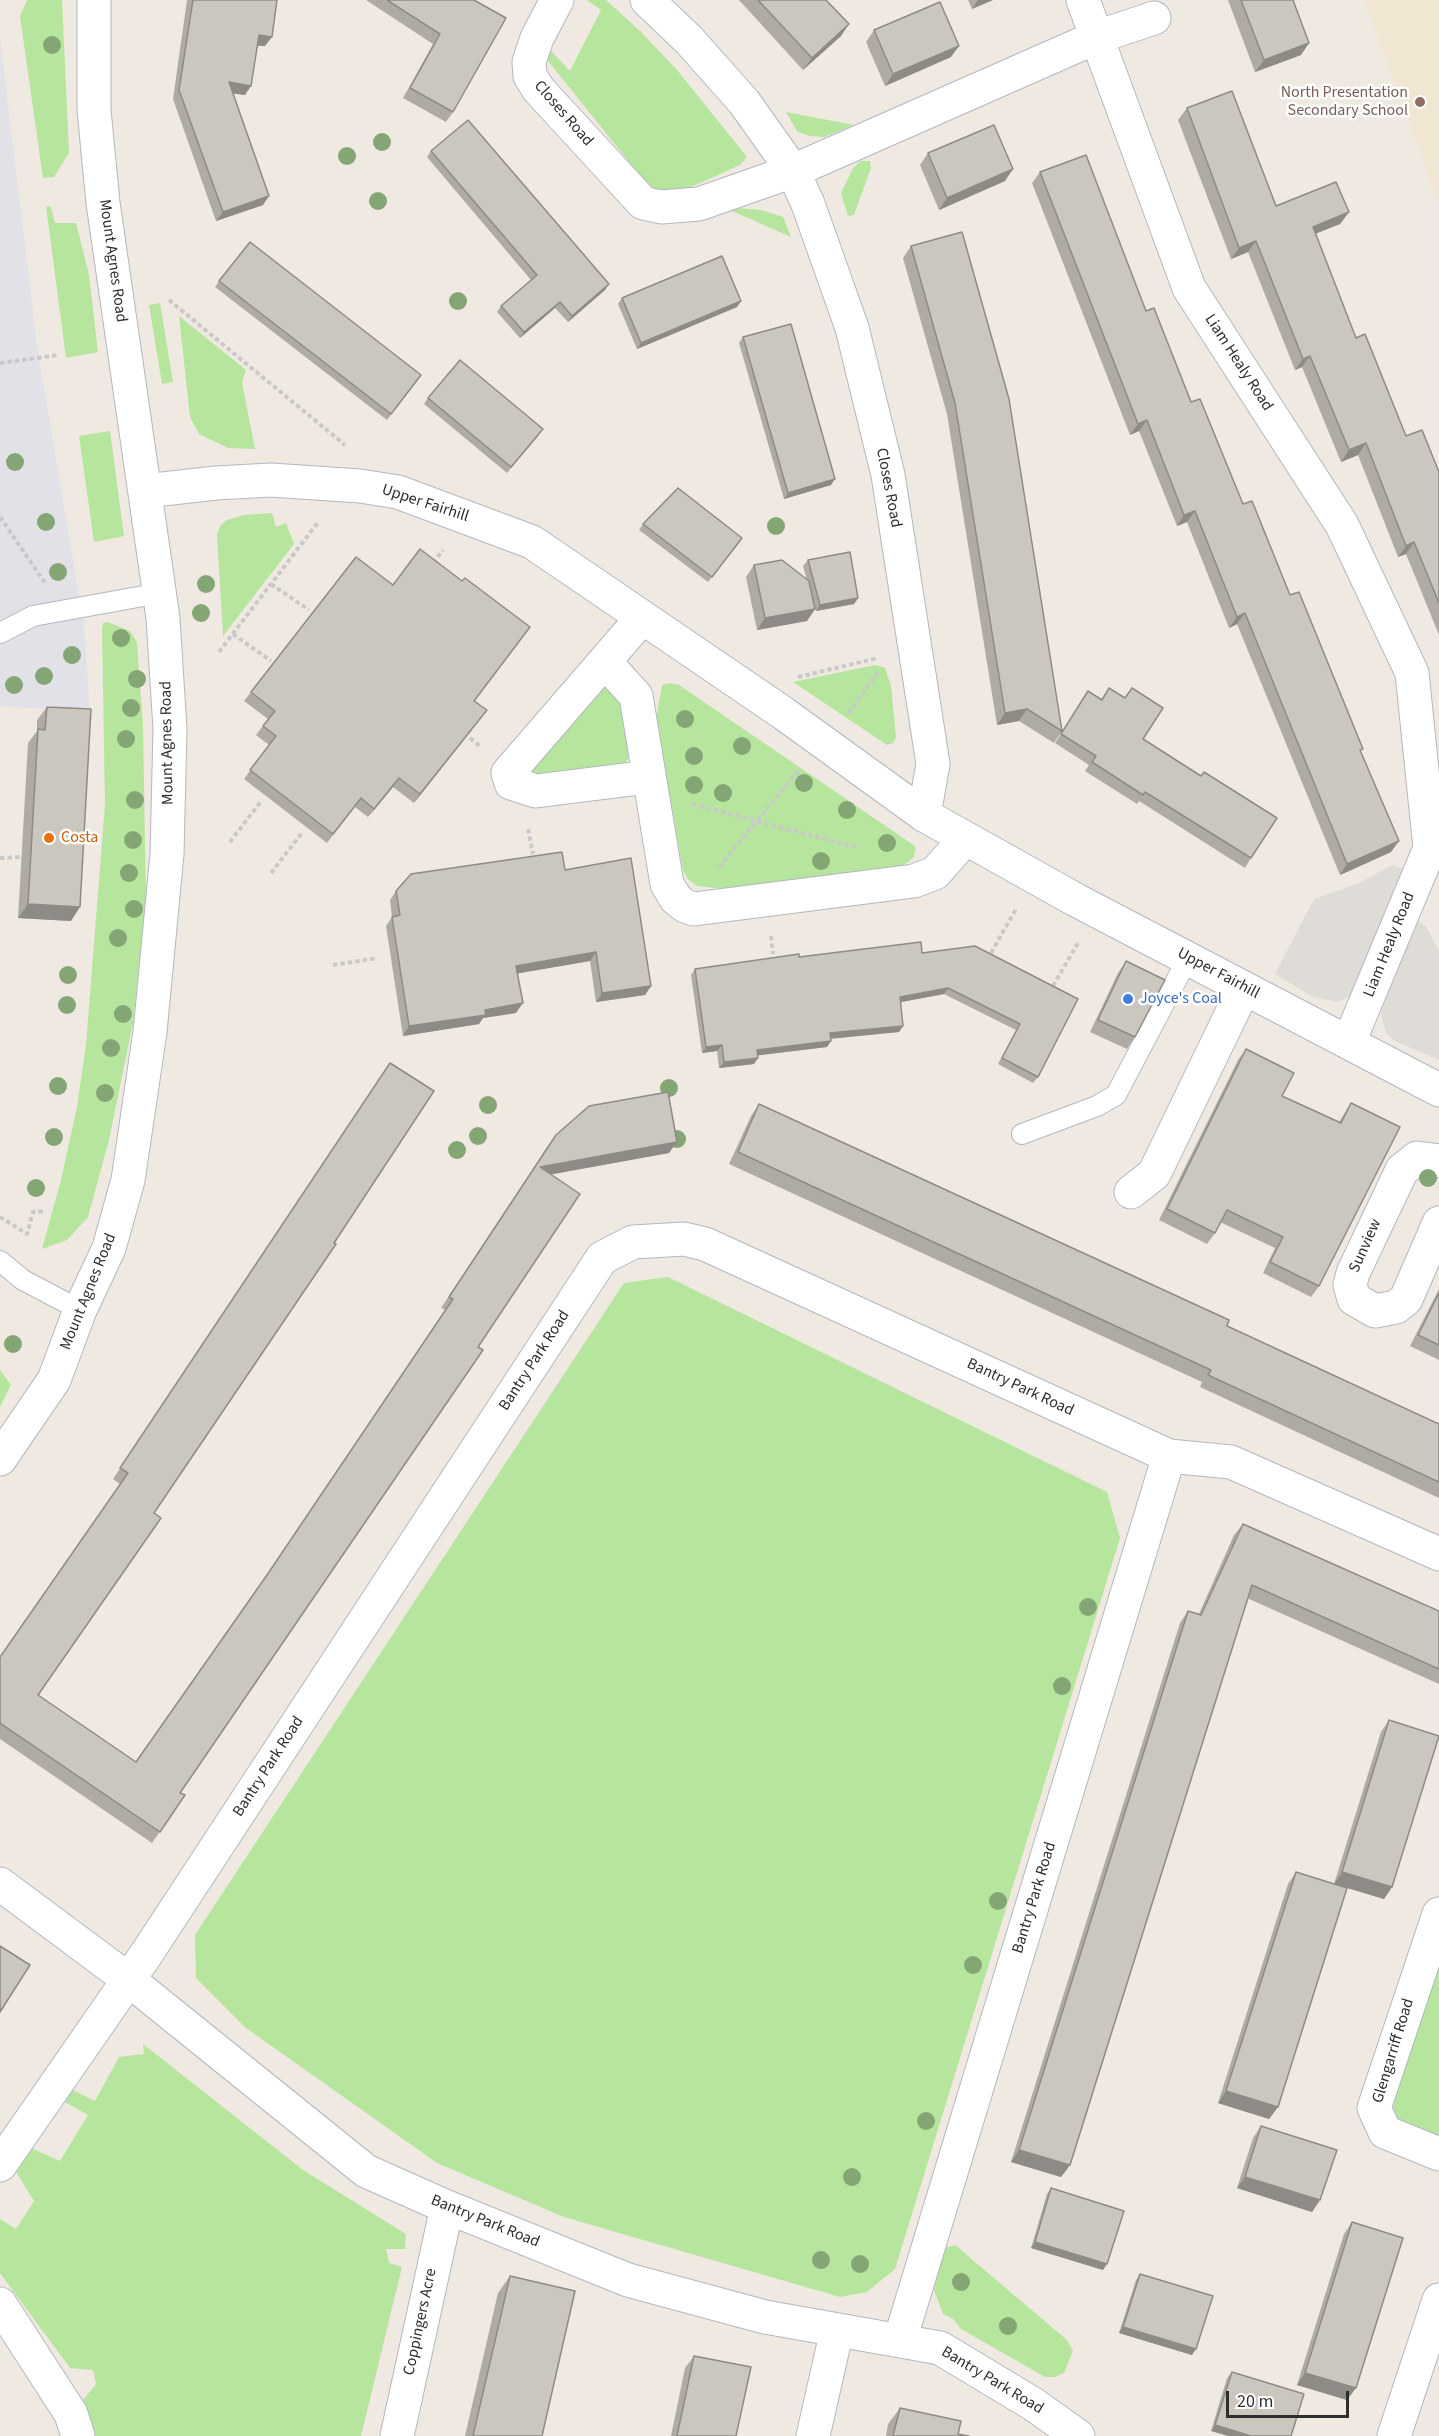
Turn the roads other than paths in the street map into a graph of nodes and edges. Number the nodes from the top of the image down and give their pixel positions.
1 (94, 0) edge
2 (557, 0) edge
3 (647, 0) edge
4 (1083, 0) edge
5 (1154, 18) dead end
6 (1097, 37) junction
7 (793, 171) junction
8 (145, 491) junction
9 (160, 593) junction
10 (642, 618) junction
11 (0, 633) edge
12 (604, 662) junction
13 (1425, 669) edge
14 (650, 785) junction
15 (924, 815) junction
16 (965, 839) junction
17 (1435, 847) edge
18 (1188, 958) junction
19 (1244, 988) junction
20 (1349, 1042) junction
21 (1439, 1090) edge
22 (1022, 1134) dead end
23 (1439, 1161) edge
24 (1131, 1192) dead end
25 (1439, 1223) edge
26 (0, 1261) edge
27 (80, 1310) junction
28 (1169, 1456) junction
29 (0, 1459) edge
30 (1439, 1554) edge
31 (0, 1884) edge
32 (1439, 1914) edge
33 (129, 1980) junction
34 (1439, 2154) edge
35 (0, 2165) edge
36 (447, 2207) junction
37 (1439, 2300) edge
38 (0, 2304) edge
39 (837, 2330) junction
40 (900, 2340) junction
41 (78, 2436) edge
42 (397, 2436) edge
43 (813, 2436) edge
44 (1078, 2436) edge
45 (1394, 2436) edge

1 - 8 street, Mount Agnes Road
2 - 7 street, Closes Road
3 - 7 street, Closes Road
4 - 6 street, Liam Healy Road
5 - 6 street
6 - 7 street, Closes Road
6 - 13 street, Liam Healy Road
7 - 15 street, Closes Road
8 - 9 street, Mount Agnes Road
8 - 10 street, Upper Fairhill
9 - 11 lane
9 - 27 street, Mount Agnes Road
10 - 12 street
10 - 15 street, Upper Fairhill
12 - 14 street
12 - 14 street
13 - 17 street, Liam Healy Road
14 - 16 street
15 - 16 street, Upper Fairhill
16 - 18 street, Upper Fairhill
17 - 20 street, Liam Healy Road
18 - 19 street, Upper Fairhill
18 - 22 lane
19 - 20 street, Upper Fairhill
19 - 24 street
20 - 21 street, Upper Fairhill
23 - 25 street, Sunview
26 - 27 lane
27 - 29 street, Mount Agnes Road
28 - 30 street, Bantry Park Road
28 - 33 street, Bantry Park Road
28 - 40 street, Bantry Park Road
31 - 33 street, Bantry Park Road
32 - 34 street, Glengarriff Road
33 - 35 street
33 - 36 street, Bantry Park Road
36 - 39 street, Bantry Park Road
36 - 42 street, Coppingers Acre
37 - 45 street
38 - 41 street
39 - 40 street, Bantry Park Road
39 - 43 street
40 - 44 street, Bantry Park Road

